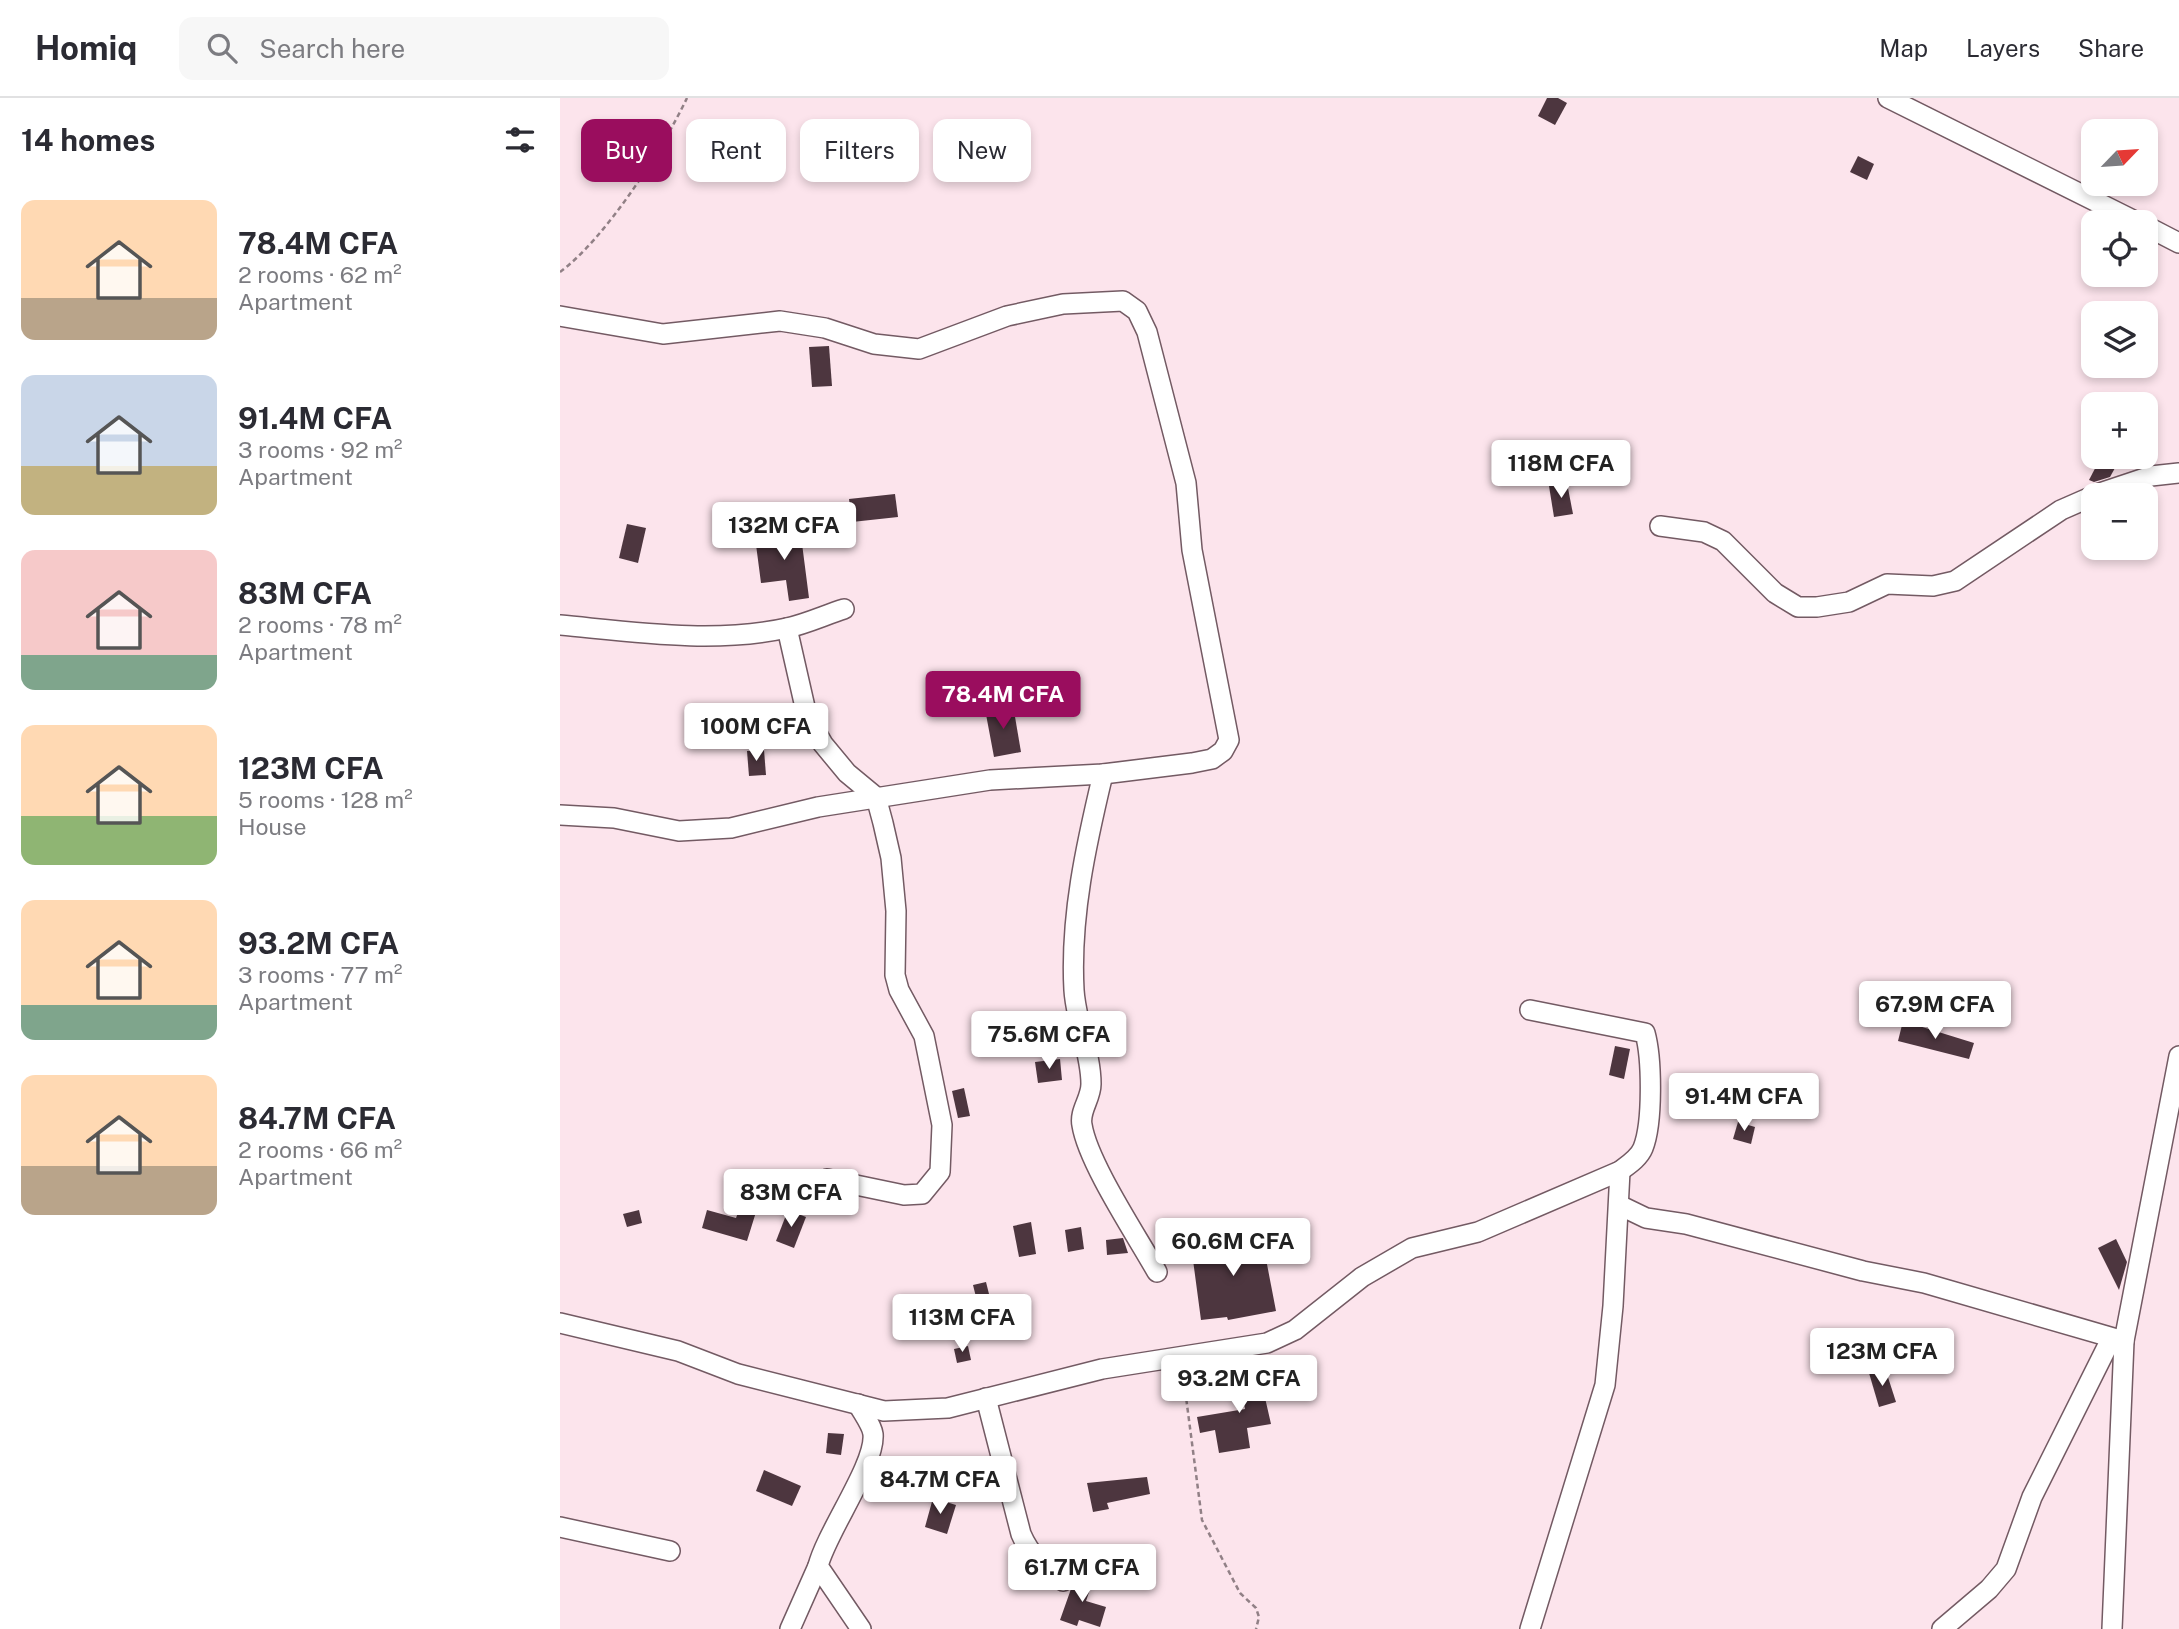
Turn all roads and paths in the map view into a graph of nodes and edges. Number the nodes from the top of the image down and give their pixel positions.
1 (687, 98) edge
2 (1888, 98) edge
3 (2113, 210) edge
4 (2158, 232) edge
5 (2179, 243) edge
6 (560, 272) edge
7 (560, 316) edge
8 (2179, 473) edge
9 (2130, 483) edge
10 (2081, 501) edge
11 (1660, 526) dead end
12 (844, 608) dead end
13 (560, 625) edge
14 (787, 628) junction
15 (1103, 774) junction
16 (876, 797) junction
17 (560, 815) edge
18 (1530, 1010) dead end
19 (2179, 1056) edge
20 (1620, 1171) junction
21 (827, 1179) dead end
22 (1619, 1205) junction
23 (1157, 1272) dead end
24 (560, 1323) edge
25 (2118, 1340) junction
26 (1181, 1357) junction
27 (986, 1398) junction
28 (858, 1404) junction
29 (560, 1527) edge
30 (670, 1552) dead end
31 (818, 1566) junction
32 (1063, 1581) dead end
33 (790, 1629) edge
34 (861, 1629) edge
35 (1256, 1629) edge
36 (1530, 1629) edge
37 (1942, 1629) edge
38 (2112, 1629) edge

1 - 6 path
2 - 3 street
4 - 5 street
7 - 15 street
8 - 9 street
10 - 11 street
12 - 14 street
13 - 14 street
14 - 16 street
15 - 16 street
15 - 23 street
16 - 17 street
16 - 21 street
18 - 20 street
19 - 25 street
20 - 22 street
20 - 26 street
22 - 25 street
22 - 36 street
24 - 28 street
25 - 37 street
25 - 38 street
26 - 27 street
26 - 35 path
27 - 28 street
27 - 32 street
28 - 31 street
29 - 30 street
31 - 33 street
31 - 34 street

